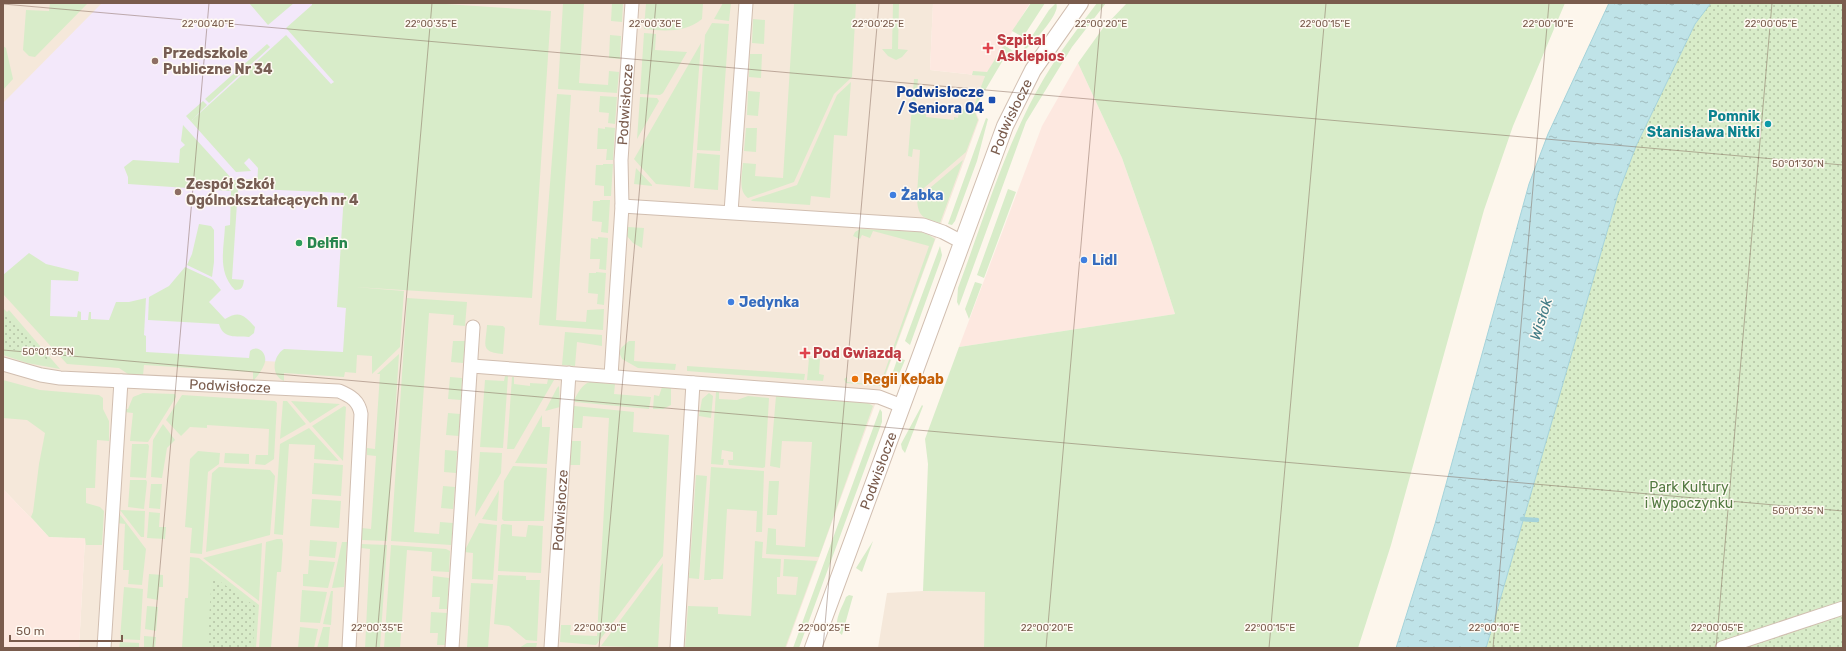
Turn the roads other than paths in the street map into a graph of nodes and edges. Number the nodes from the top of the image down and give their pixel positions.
1 (632, 3) edge
2 (746, 3) edge
3 (1080, 3) edge
4 (622, 206) junction
5 (731, 212) junction
6 (962, 242) junction
7 (473, 327) dead end
8 (3, 364) edge
9 (472, 366) junction
10 (569, 373) junction
11 (611, 376) junction
12 (121, 381) junction
13 (693, 382) junction
14 (902, 406) junction
15 (1843, 608) edge
16 (104, 648) edge
17 (349, 648) edge
18 (452, 648) edge
19 (551, 648) edge
20 (678, 648) edge
21 (813, 648) edge
22 (1722, 648) edge

1 - 4 street, Podwisłocze
2 - 5 street
3 - 6 street, Podwisłocze
4 - 5 street
4 - 11 street, Podwisłocze
5 - 6 street
6 - 14 street, Podwisłocze
7 - 9 street
8 - 12 street, Podwisłocze
9 - 10 street
9 - 18 street
10 - 11 street
10 - 19 street, Podwisłocze
11 - 13 street
12 - 16 street
12 - 17 street, Podwisłocze
13 - 14 street
13 - 20 street
14 - 21 street, Podwisłocze
15 - 22 street

